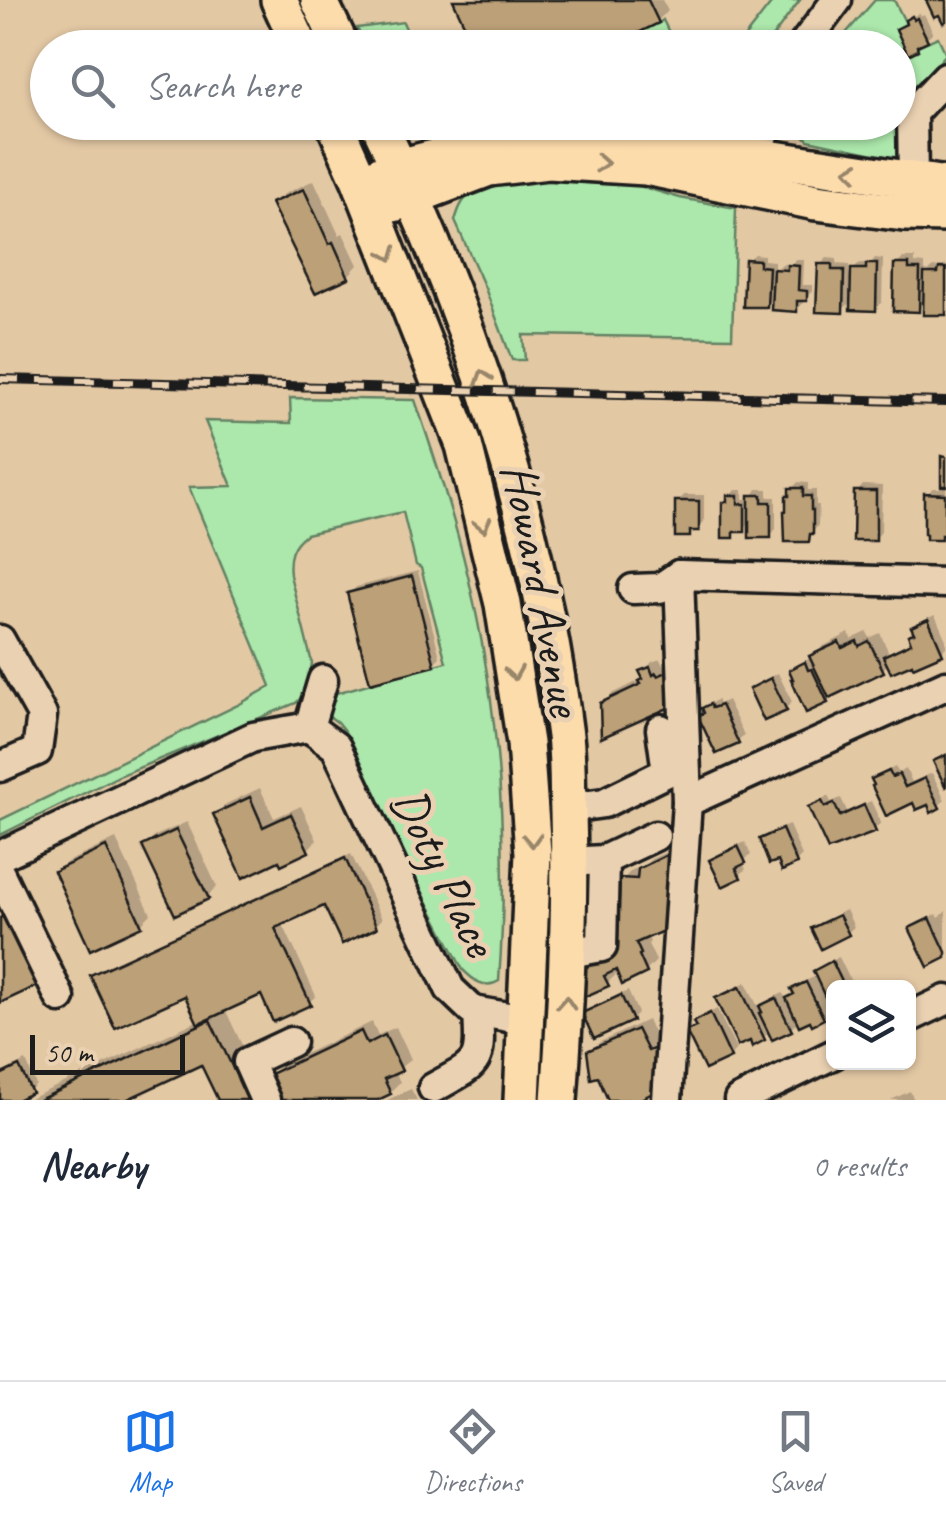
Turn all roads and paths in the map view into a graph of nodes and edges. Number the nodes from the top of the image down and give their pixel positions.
1 (280, 0) edge
2 (319, 0) edge
3 (836, 0) edge
4 (293, 30) edge
5 (333, 30) edge
6 (814, 30) edge
7 (946, 78) edge
8 (916, 109) edge
9 (916, 129) edge
10 (342, 140) edge
11 (386, 140) edge
12 (529, 140) edge
13 (631, 140) edge
14 (763, 140) edge
15 (755, 173) junction
16 (406, 182) junction
17 (929, 182) edge
18 (367, 197) junction
19 (946, 214) edge
20 (679, 575) junction
21 (946, 582) edge
22 (633, 589) dead end
23 (0, 640) edge
24 (323, 680) dead end
25 (946, 685) edge
26 (309, 727) junction
27 (661, 730) dead end
28 (0, 767) edge
29 (687, 802) junction
30 (568, 808) junction
31 (655, 836) dead end
32 (0, 856) edge
33 (604, 860) junction
34 (569, 861) junction
35 (0, 874) edge
36 (569, 953) junction
37 (60, 998) dead end
38 (946, 1000) edge
39 (478, 1012) junction
40 (916, 1014) edge
41 (526, 1020) junction
42 (291, 1042) dead end
43 (826, 1058) edge
44 (433, 1088) dead end
45 (265, 1100) edge
46 (522, 1100) edge
47 (559, 1100) edge
48 (667, 1100) edge
49 (738, 1100) edge

1 - 4 main road
2 - 5 main road
3 - 6 street
7 - 8 street
9 - 17 street
10 - 18 main road, Howard Avenue
11 - 16 main road, Howard Avenue
12 - 16 main road
13 - 15 main road
14 - 15 street
17 -> 15 main road
15 - 19 main road
16 - 18 main road
30 -> 16 main road, Howard Avenue
18 -> 41 main road, Howard Avenue
20 - 21 street
20 - 22 street
20 - 29 street
23 - 28 street
24 - 26 street
25 - 29 street
26 - 32 street
26 - 39 street, Doty Place
27 - 30 street
29 - 48 street
30 - 34 main road, Howard Avenue
31 - 33 street
33 - 34 street
33 - 36 street
34 - 36 main road, Howard Avenue
35 - 37 street
47 -> 36 main road, Howard Avenue
38 - 40 street
39 - 41 street, Doty Place
39 - 44 street
41 - 46 main road, Howard Avenue
42 - 45 street
43 - 49 street

